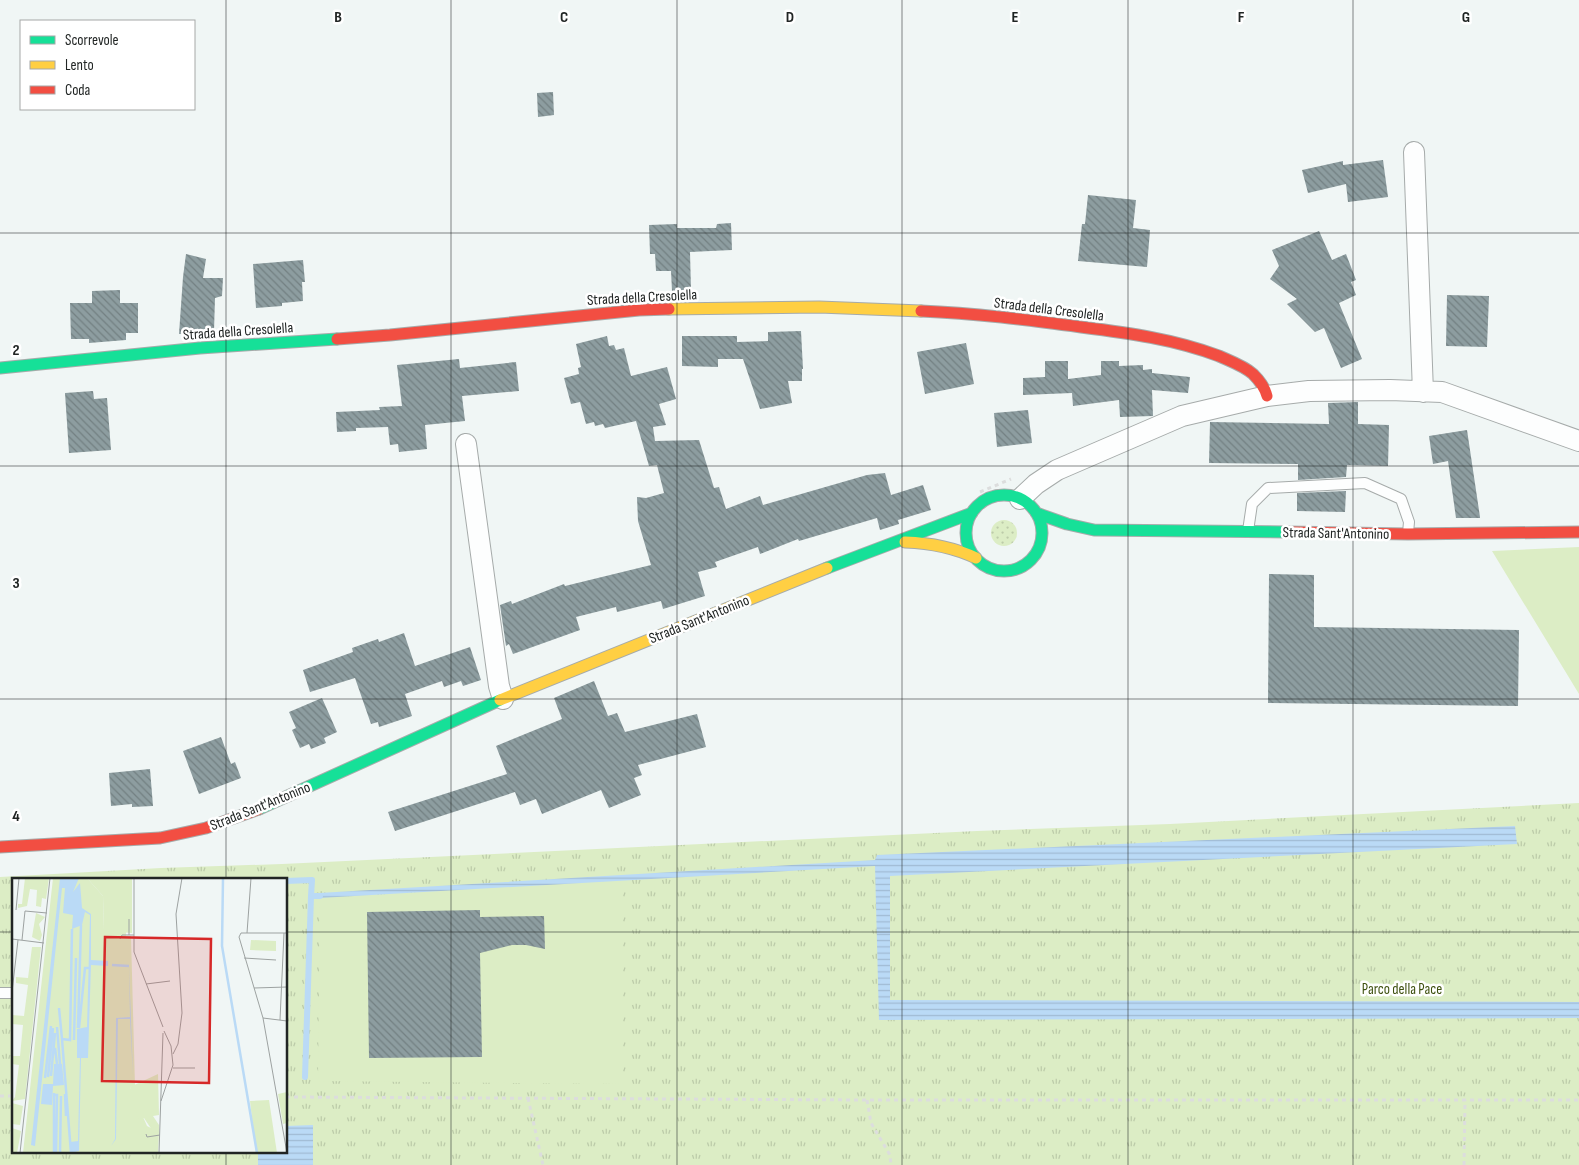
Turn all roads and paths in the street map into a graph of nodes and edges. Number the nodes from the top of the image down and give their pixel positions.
1 (1414, 152) dead end
2 (0, 368) edge
3 (1423, 392) junction
4 (1267, 396) junction
5 (1579, 441) edge
6 (466, 444) dead end
7 (1020, 499) junction
8 (1036, 513) junction
9 (972, 514) junction
10 (1094, 530) junction
11 (1248, 532) junction
12 (1579, 532) edge
13 (1408, 534) junction
14 (1071, 537) dead end
15 (896, 542) junction
16 (1048, 549) dead end
17 (1033, 557) junction
18 (976, 558) junction
19 (503, 699) junction
20 (0, 847) edge
21 (288, 1097) edge
22 (528, 1098) junction
23 (867, 1100) junction
24 (1465, 1100) junction
25 (1579, 1100) edge
26 (543, 1165) edge
27 (891, 1165) edge
28 (1464, 1165) edge

1 - 3 street
2 - 4 main road, Strada della Cresolella
3 - 4 street
3 - 5 street
4 - 7 street
6 - 19 street
7 - 8 main road, Strada Sant'Antonino
7 - 9 main road, Strada Sant'Antonino
8 - 10 main road, Strada Sant'Antonino
8 - 17 main road
9 - 15 main road, Strada Sant'Antonino
9 - 18 main road
10 - 11 main road, Strada Sant'Antonino
10 - 14 main road, Strada Sant'Antonino
11 - 13 main road, Strada Sant'Antonino
11 - 13 lane
12 - 13 main road, Strada Sant'Antonino
15 - 18 main road, Strada Sant'Antonino
15 - 19 main road, Strada Sant'Antonino
16 - 17 main road, Strada Sant'Antonino
17 - 18 main road, Strada Sant'Antonino
19 - 20 main road, Strada Sant'Antonino
21 - 22 path
22 - 23 path
22 - 26 path
23 - 24 path
23 - 27 path
24 - 25 path
24 - 28 path

